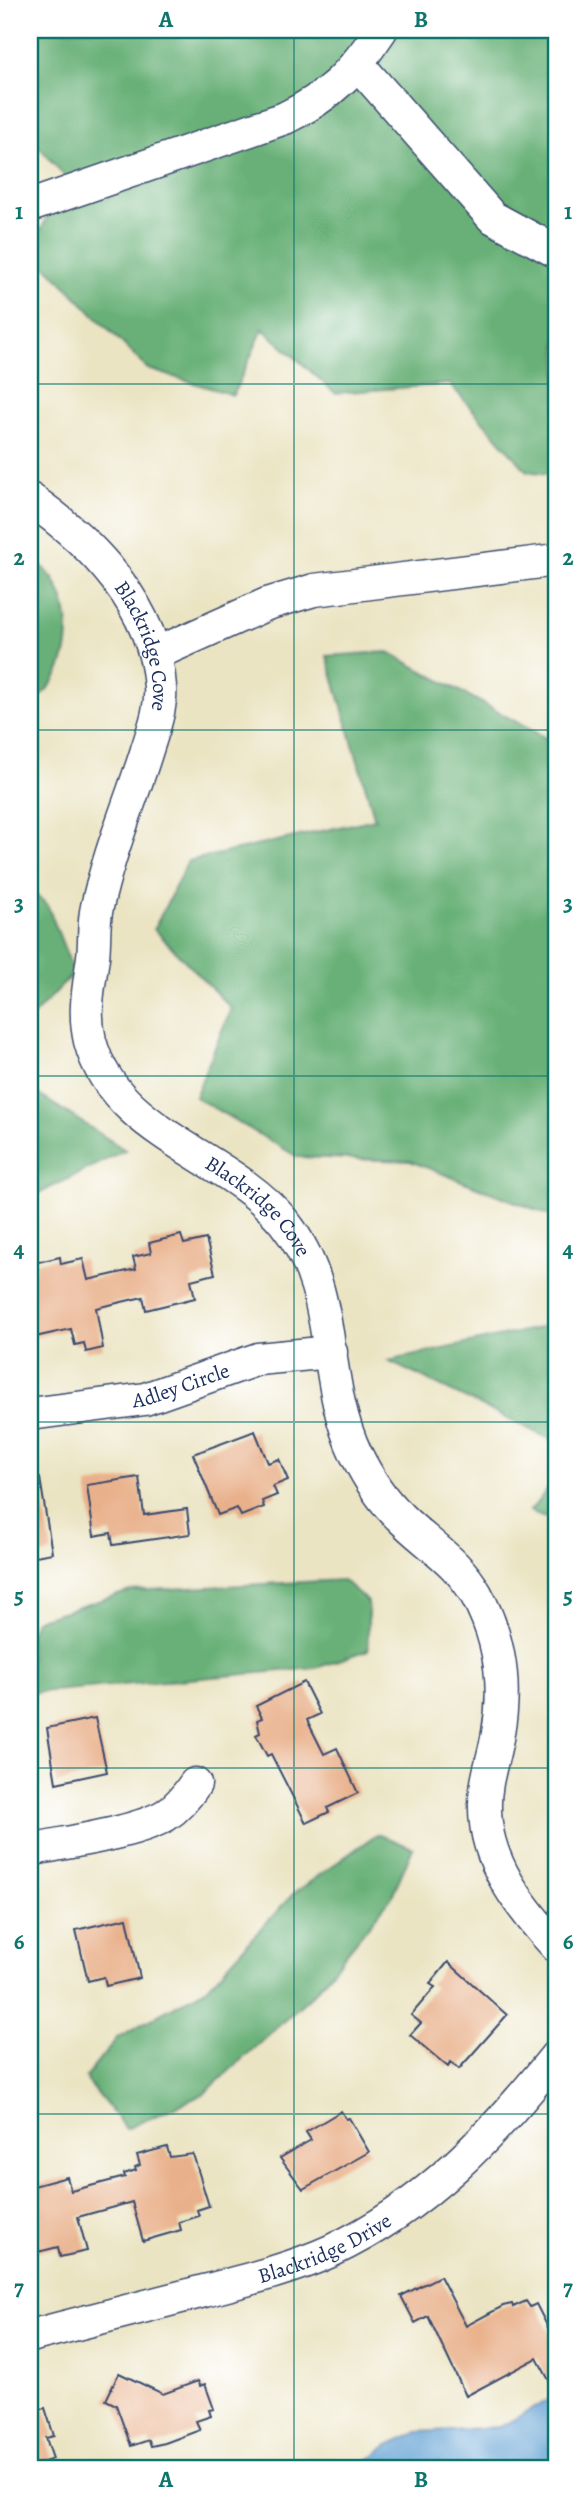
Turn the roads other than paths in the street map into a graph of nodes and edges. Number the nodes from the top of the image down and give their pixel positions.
1 (381, 30) edge
2 (357, 63) junction
3 (30, 206) edge
4 (557, 252) edge
5 (30, 499) edge
6 (557, 560) edge
7 (155, 654) junction
8 (331, 1352) junction
9 (30, 1414) edge
10 (195, 1784) dead end
11 (30, 1850) edge
12 (557, 1947) edge
13 (557, 2055) edge
14 (30, 2336) edge

1 - 2 street
2 - 3 street
2 - 4 street
5 - 7 street, Blackridge Cove
6 - 7 street
7 - 8 street, Blackridge Cove
8 - 9 street, Adley Circle
8 - 12 street, Blackridge Cove
10 - 11 street
13 - 14 street, Blackridge Drive

